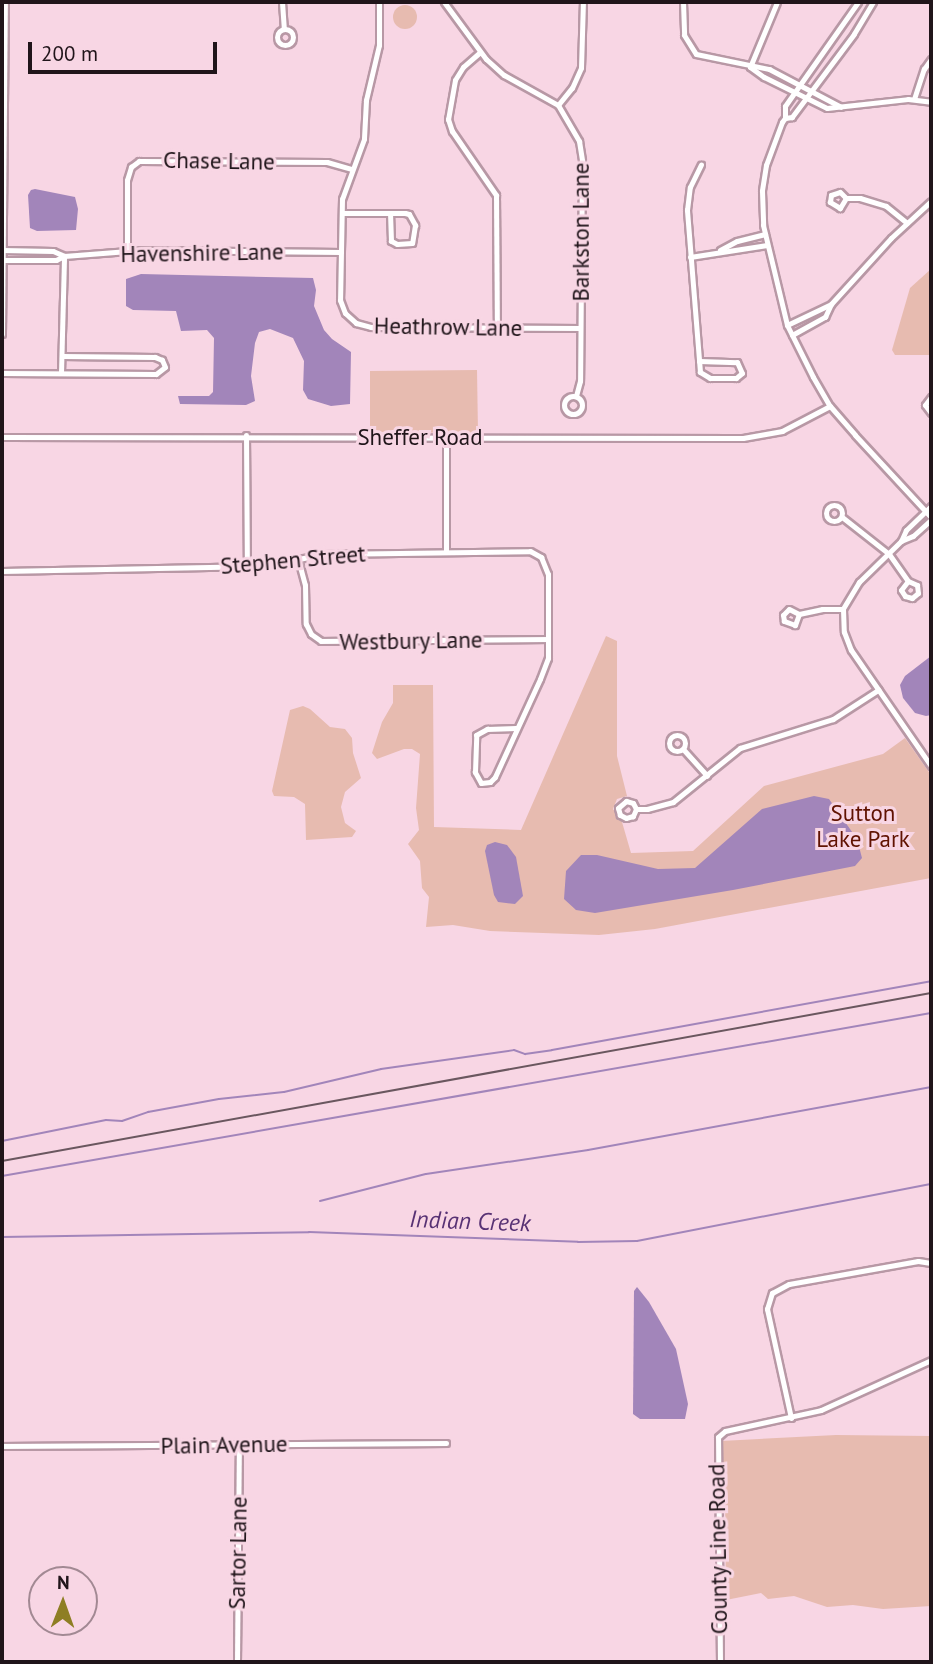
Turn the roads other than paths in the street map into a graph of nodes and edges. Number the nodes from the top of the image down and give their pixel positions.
1 (5, 2) edge
2 (282, 2) edge
3 (379, 2) edge
4 (444, 2) edge
5 (457, 2) edge
6 (583, 2) edge
7 (683, 2) edge
8 (777, 2) edge
9 (858, 2) edge
10 (873, 2) edge
11 (449, 9) junction
12 (284, 29) dead end
13 (480, 53) junction
14 (931, 59) edge
15 (750, 66) junction
16 (800, 84) junction
17 (811, 89) junction
18 (794, 93) junction
19 (803, 98) junction
20 (914, 99) junction
21 (931, 102) edge
22 (558, 105) junction
23 (841, 107) junction
24 (785, 118) junction
25 (701, 164) dead end
26 (351, 169) junction
27 (846, 198) dead end
28 (931, 201) edge
29 (342, 213) junction
30 (390, 213) junction
31 (906, 223) junction
32 (765, 234) junction
33 (767, 245) junction
34 (2, 250) edge
35 (720, 250) junction
36 (127, 252) junction
37 (341, 252) junction
38 (64, 256) junction
39 (690, 257) junction
40 (2, 260) edge
41 (831, 304) junction
42 (787, 325) junction
43 (497, 328) junction
44 (580, 328) junction
45 (2, 334) edge
46 (792, 335) junction
47 (62, 356) junction
48 (112, 356) junction
49 (699, 361) junction
50 (2, 373) edge
51 (61, 373) junction
52 (112, 374) junction
53 (576, 396) dead end
54 (931, 397) edge
55 (830, 406) junction
56 (931, 413) edge
57 (246, 435) junction
58 (2, 437) edge
59 (446, 437) junction
60 (931, 506) edge
61 (925, 511) junction
62 (842, 517) dead end
63 (931, 519) edge
64 (901, 541) junction
65 (446, 551) junction
66 (889, 554) junction
67 (298, 559) junction
68 (247, 567) junction
69 (2, 571) edge
70 (908, 581) dead end
71 (843, 609) junction
72 (799, 614) dead end
73 (548, 639) junction
74 (878, 690) junction
75 (516, 728) junction
76 (683, 749) dead end
77 (931, 766) edge
78 (707, 776) junction
79 (636, 809) dead end
80 (931, 1263) edge
81 (931, 1360) edge
82 (791, 1418) junction
83 (446, 1443) dead end
84 (239, 1444) junction
85 (2, 1446) edge
86 (237, 1662) edge
87 (720, 1662) edge

1 - 34 street
2 - 12 street
3 - 26 street, Heathrow Lane
4 - 11 street, Barkston Lane
5 - 11 street
6 - 22 street
7 - 15 street
8 - 15 street
9 - 16 street
10 - 17 street
11 - 13 street, Barkston Lane
13 - 22 street, Barkston Lane
13 - 43 street
14 - 20 street
15 - 16 street
15 - 18 street
16 - 17 street
16 - 18 street
17 - 19 street
17 - 23 street
18 - 19 street
18 - 24 street
19 - 23 street
19 - 24 street
20 - 21 street
20 - 23 street
22 - 44 street, Barkston Lane
24 - 32 street
25 - 39 street
26 - 29 street, Heathrow Lane
26 - 36 street, Chase Lane
27 - 31 street
28 - 31 street
29 - 30 street
29 - 37 street, Heathrow Lane
30 - 30 street
31 - 41 street
32 - 33 street
32 - 35 street
33 - 35 street
33 - 42 street
34 - 38 street, Havenshire Lane
34 - 40 street
35 - 39 street
36 - 37 street, Havenshire Lane
36 - 38 street, Havenshire Lane
37 - 43 street, Heathrow Lane
38 - 40 street, Havenshire Lane
38 - 47 street
39 - 49 street
40 - 45 street
41 - 42 street
41 - 46 street
42 - 46 street
43 - 44 street, Heathrow Lane
44 - 53 street, Barkston Lane
46 - 55 street
47 - 48 street
47 - 51 street
48 - 52 street
48 - 52 street
49 - 49 street
50 - 51 street
51 - 52 street
54 - 56 street
55 - 59 street, Sheffer Road
55 - 61 street
57 - 58 street, Sheffer Road
57 - 59 street, Sheffer Road
57 - 68 street
59 - 65 street
60 - 61 street
61 - 63 street
61 - 64 street
62 - 66 street
63 - 64 street
64 - 66 street
65 - 67 street, Stephen Street
65 - 73 street, Stephen Street
66 - 70 street
66 - 71 street
67 - 68 street, Stephen Street
67 - 73 street, Westbury Lane
68 - 69 street, Stephen Street
71 - 72 street
71 - 74 street
73 - 75 street, Stephen Street
74 - 77 street
74 - 78 street
75 - 75 street, Stephen Street
76 - 78 street
78 - 79 street
80 - 82 street
81 - 82 street
82 - 87 street, County Line Road
83 - 84 street, Plain Avenue
84 - 85 street, Plain Avenue
84 - 86 street, Sartor Lane

